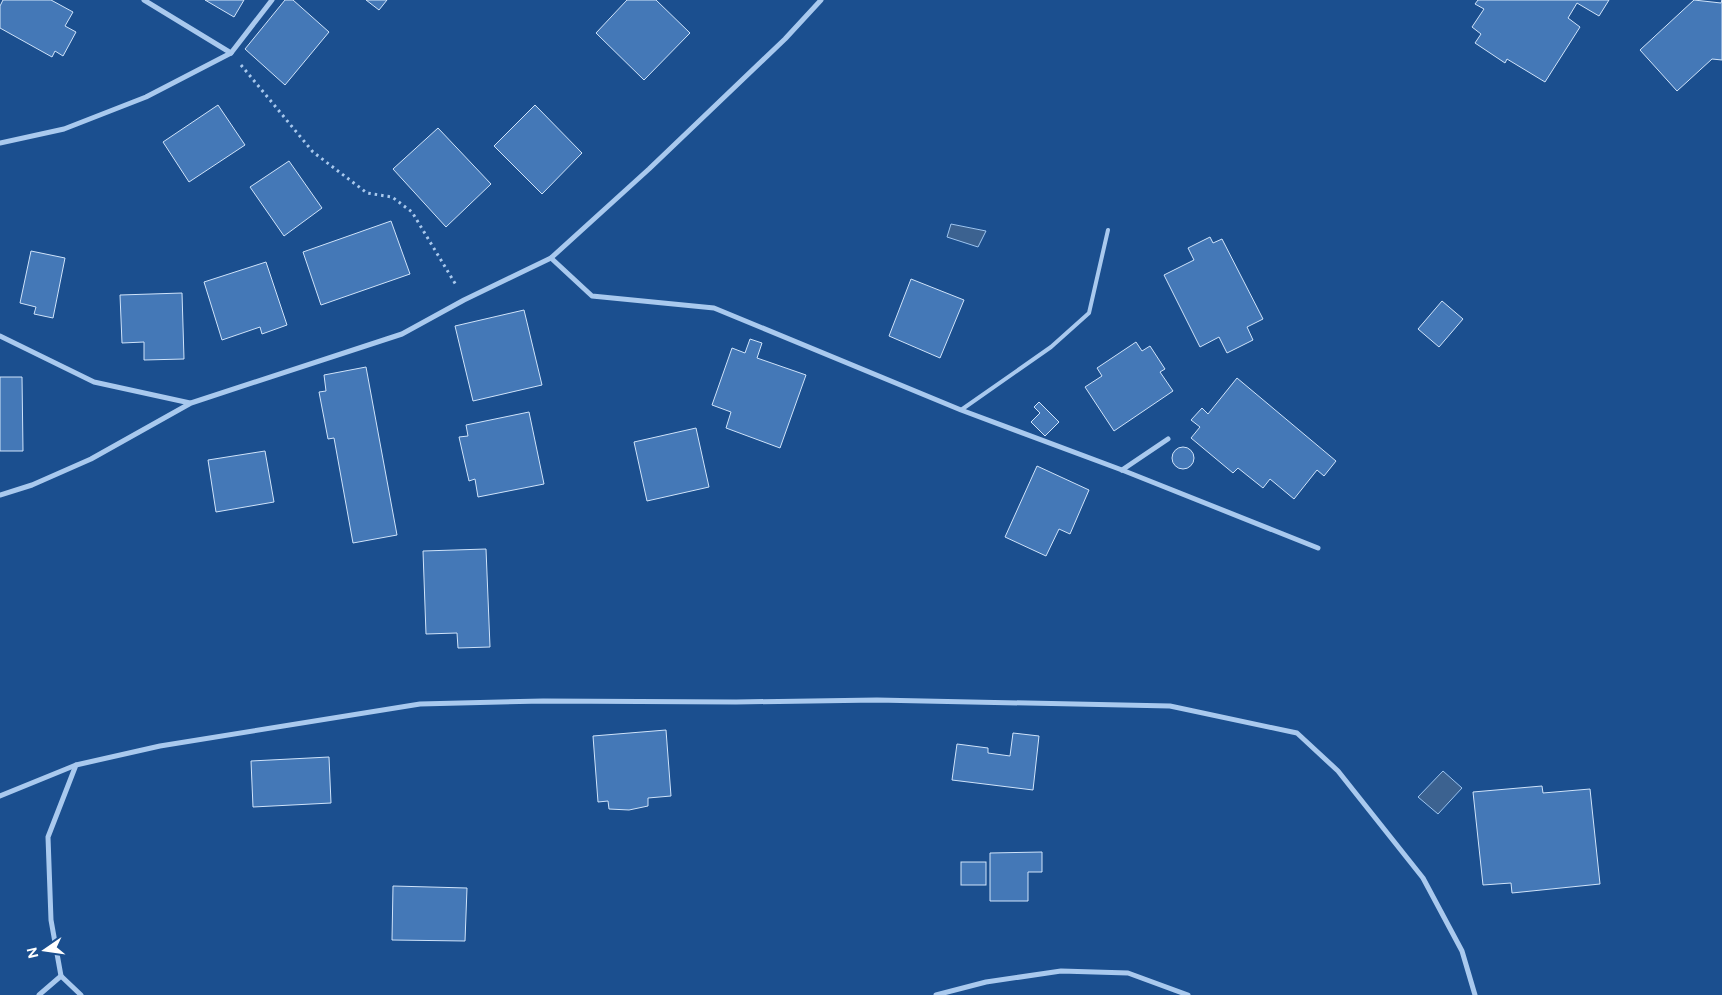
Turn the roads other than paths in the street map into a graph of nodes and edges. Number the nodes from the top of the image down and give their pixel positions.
1 (144, 0) edge
2 (272, 0) edge
3 (821, 0) edge
4 (231, 53) junction
5 (0, 143) edge
6 (1108, 230) dead end
7 (550, 258) junction
8 (0, 336) edge
9 (191, 403) junction
10 (961, 410) junction
11 (1168, 439) dead end
12 (1122, 470) junction
13 (0, 495) edge
14 (1318, 548) dead end
15 (76, 765) junction
16 (0, 796) edge
17 (61, 976) junction
18 (39, 995) edge
19 (81, 995) edge
20 (936, 995) edge
21 (1188, 995) edge
22 (1475, 995) edge

1 - 4 street
2 - 4 street
3 - 7 street
4 - 5 street
6 - 10 lane
7 - 9 street
7 - 10 street
8 - 9 street
9 - 13 street
10 - 12 street
11 - 12 street
12 - 14 street
15 - 16 street
15 - 17 street
15 - 22 street
17 - 18 street
17 - 19 street
20 - 21 street

